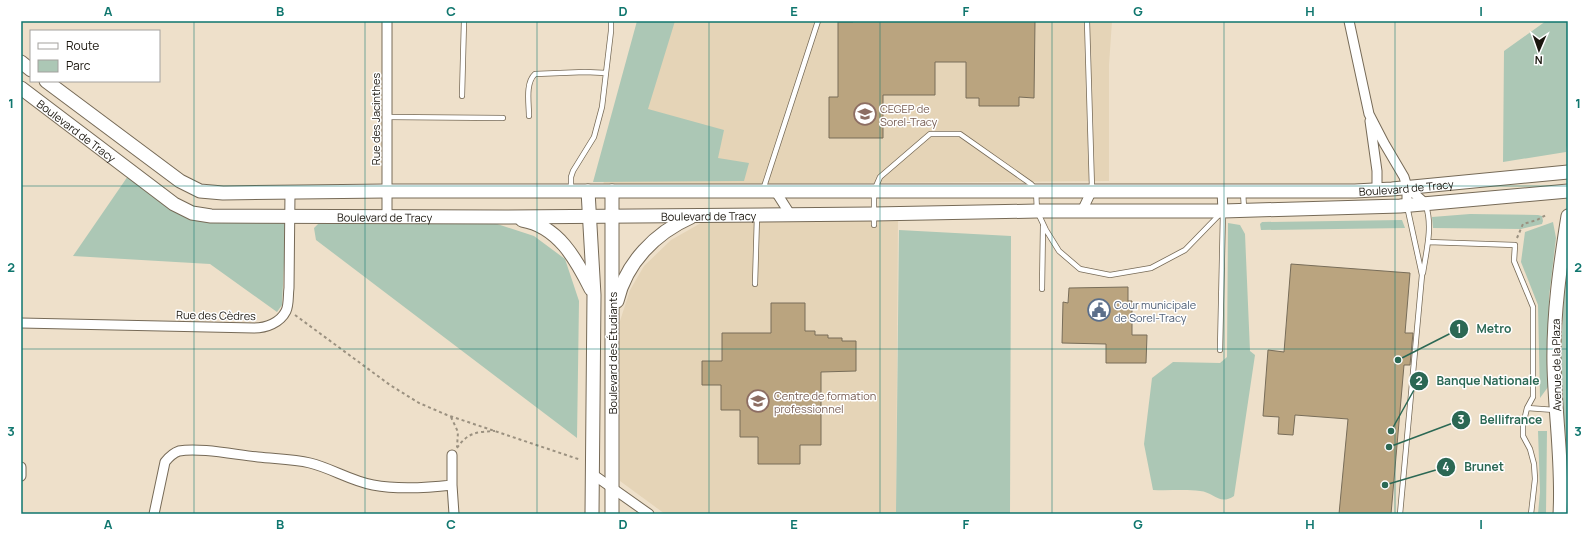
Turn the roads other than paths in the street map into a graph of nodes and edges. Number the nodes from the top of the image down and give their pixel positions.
1 (387, 21) edge
2 (464, 21) edge
3 (611, 21) edge
4 (818, 21) edge
5 (1087, 21) edge
6 (1349, 21) edge
7 (21, 62) edge
8 (30, 69) edge
9 (606, 73) junction
10 (47, 82) edge
11 (21, 88) edge
12 (62, 93) junction
13 (462, 96) dead end
14 (50, 110) junction
15 (1369, 114) junction
16 (529, 116) dead end
17 (387, 117) junction
18 (503, 118) dead end
19 (1568, 172) edge
20 (1407, 187) junction
21 (1036, 190) junction
22 (1092, 190) junction
23 (1243, 190) junction
24 (1377, 190) junction
25 (386, 191) junction
26 (571, 191) junction
27 (588, 191) junction
28 (612, 191) junction
29 (762, 191) junction
30 (874, 191) junction
31 (1222, 191) junction
32 (1568, 191) edge
33 (776, 192) junction
34 (290, 193) junction
35 (1426, 204) junction
36 (1407, 206) junction
37 (1036, 210) junction
38 (1244, 210) junction
39 (1082, 211) junction
40 (1223, 211) junction
41 (757, 214) junction
42 (790, 214) junction
43 (696, 215) junction
44 (588, 216) junction
45 (612, 216) junction
46 (1568, 216) edge
47 (291, 217) junction
48 (387, 217) junction
49 (504, 217) junction
50 (874, 220) junction
51 (1043, 225) junction
52 (1428, 242) junction
53 (1566, 242) edge
54 (1422, 275) junction
55 (755, 284) dead end
56 (1042, 289) dead end
57 (594, 295) junction
58 (613, 316) junction
59 (21, 323) edge
60 (1220, 350) dead end
61 (1527, 408) junction
62 (1557, 410) junction
63 (452, 455) dead end
64 (21, 467) edge
65 (591, 473) junction
66 (21, 476) edge
67 (452, 485) junction
68 (612, 487) junction
69 (154, 514) edge
70 (454, 514) edge
71 (592, 514) edge
72 (612, 514) edge
73 (649, 514) edge
74 (1400, 514) edge
75 (1532, 514) edge
76 (1560, 514) edge

1 - 17 street, Rue des Jacinthes
2 - 13 lane
3 - 9 lane
4 - 29 lane
5 - 22 lane
6 - 15 street
7 - 8 street
9 - 16 lane
9 - 26 lane
10 - 12 street, Boulevard de Tracy
11 - 14 street, Boulevard de Tracy
12 - 14 street
12 - 34 street, Boulevard de Tracy
14 - 47 street, Boulevard de Tracy
15 - 20 street
15 - 24 street
17 - 18 lane
17 - 25 street, Rue des Jacinthes
19 - 20 street, Boulevard de Tracy
20 - 24 street, Boulevard de Tracy
20 - 35 street
20 - 36 street
21 - 22 street, Boulevard de Tracy
21 - 30 street, Boulevard de Tracy
21 - 30 lane
21 - 37 lane
22 - 31 street, Boulevard de Tracy
22 - 39 street
23 - 24 street, Boulevard de Tracy
23 - 31 street, Boulevard de Tracy
23 - 38 lane
25 - 26 street, Boulevard de Tracy
25 - 34 street, Boulevard de Tracy
25 - 48 street, Rue des Jacinthes
26 - 27 street, Boulevard de Tracy
27 - 28 street, Boulevard de Tracy
27 - 44 street, Boulevard des Étudiants
28 - 29 street, Boulevard de Tracy
28 - 45 street, Boulevard des Étudiants
29 - 33 street, Boulevard de Tracy
30 - 33 street, Boulevard de Tracy
30 - 50 lane
31 - 40 street
32 - 35 street, Boulevard de Tracy
33 - 42 street
34 - 47 street, Rue des Cèdres
35 - 36 street, Boulevard de Tracy
35 - 52 lane
36 - 38 street, Boulevard de Tracy
36 - 54 lane
37 - 39 street, Boulevard de Tracy
37 - 50 street, Boulevard de Tracy
37 - 51 lane
38 - 40 street, Boulevard de Tracy
39 - 40 street, Boulevard de Tracy
40 - 51 lane
40 - 60 lane
41 - 42 street, Boulevard de Tracy
41 - 43 street, Boulevard de Tracy
41 - 55 lane
42 - 50 street, Boulevard de Tracy
43 - 45 street, Boulevard de Tracy
43 - 58 street
44 - 45 street, Boulevard de Tracy
44 - 49 street, Boulevard de Tracy
44 - 57 street, Boulevard des Étudiants
45 - 58 street, Boulevard des Étudiants
46 - 53 street, Avenue de la Plaza
47 - 48 street, Boulevard de Tracy
47 - 59 street, Rue des Cèdres
48 - 49 street, Boulevard de Tracy
49 - 57 street
51 - 56 lane
52 - 54 lane
52 - 61 lane
53 - 62 street, Avenue de la Plaza
54 - 74 lane
57 - 65 street, Boulevard des Étudiants
58 - 68 street, Boulevard des Étudiants
61 - 62 lane
61 - 75 lane
62 - 76 street, Avenue de la Plaza
63 - 67 street
64 - 66 street
65 - 68 street
65 - 71 street, Boulevard des Étudiants
67 - 69 street
67 - 70 street
68 - 72 street, Boulevard des Étudiants
68 - 73 street

